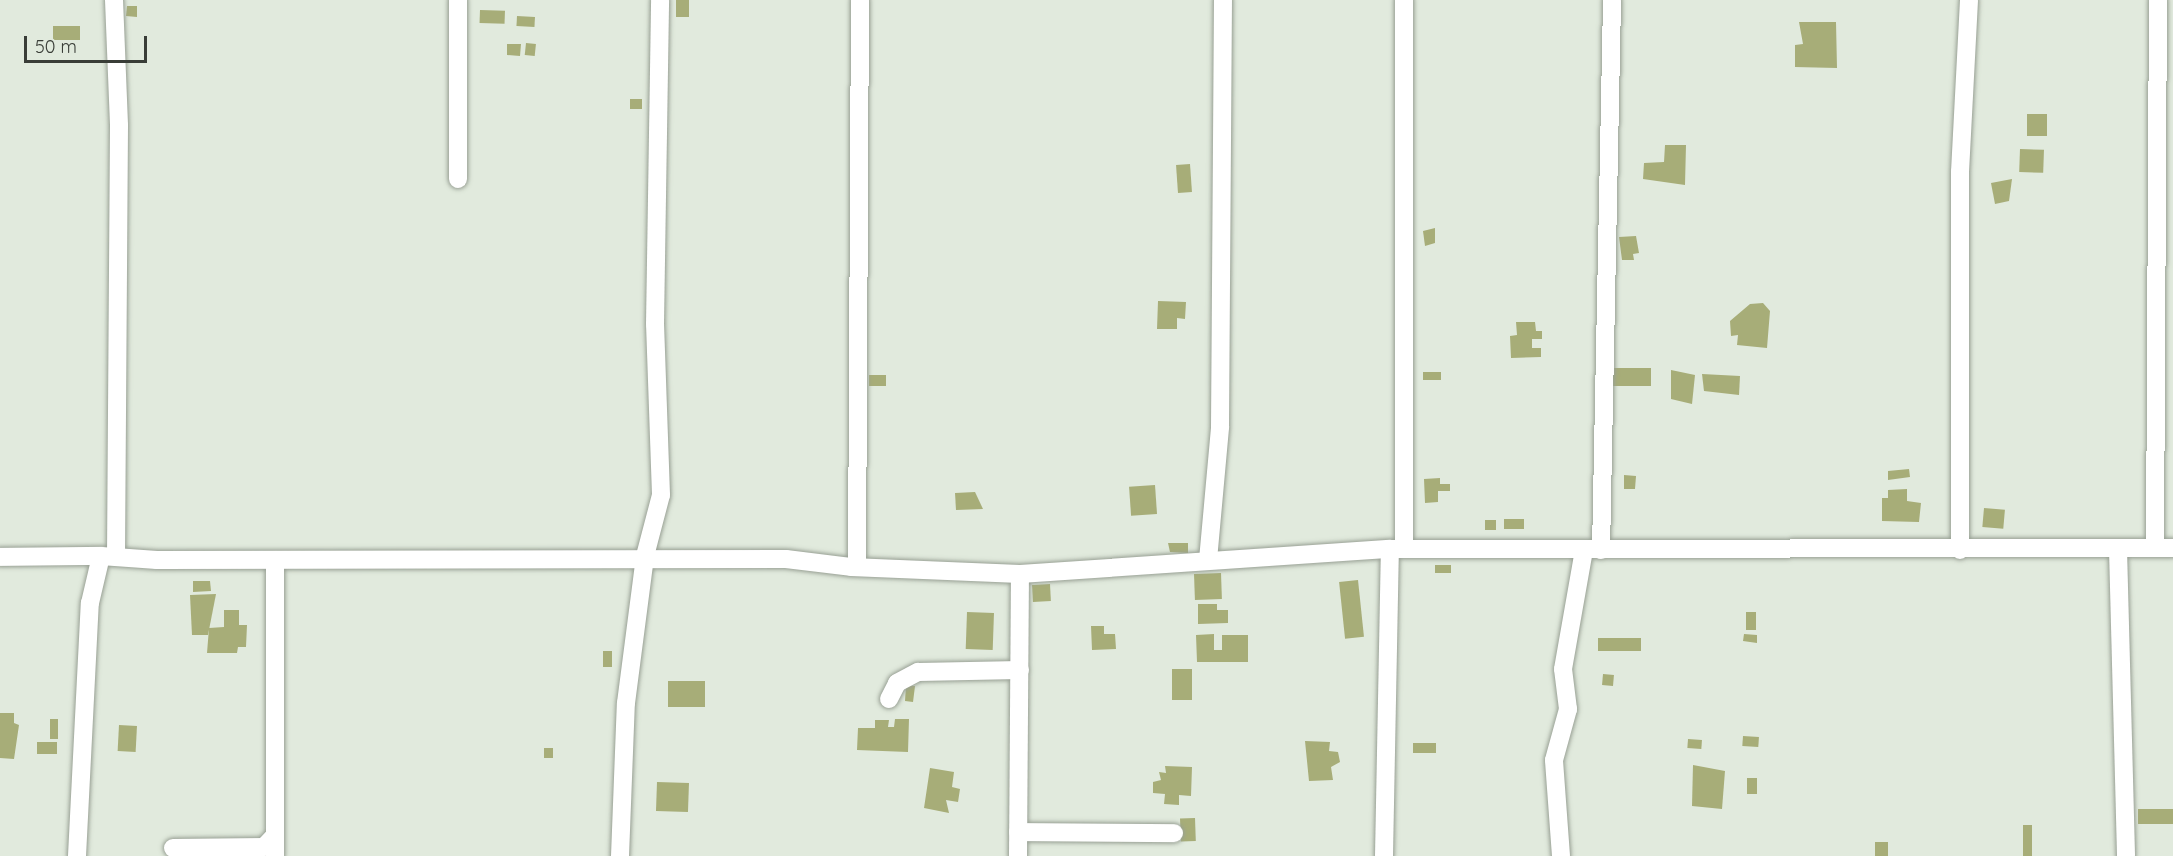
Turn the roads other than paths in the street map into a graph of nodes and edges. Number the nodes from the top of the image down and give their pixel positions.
1 (114, 0) edge
2 (458, 0) edge
3 (660, 0) edge
4 (860, 0) edge
5 (1223, 0) edge
6 (1404, 0) edge
7 (1612, 0) edge
8 (1969, 0) edge
9 (2158, 0) edge
10 (458, 179) dead end
11 (2154, 548) junction
12 (2173, 548) edge
13 (1397, 549) junction
14 (2118, 549) junction
15 (1592, 550) junction
16 (1960, 550) junction
17 (108, 556) junction
18 (645, 556) junction
19 (0, 557) edge
20 (1208, 560) junction
21 (275, 561) junction
22 (857, 567) junction
23 (1020, 574) junction
24 (1020, 670) junction
25 (889, 699) dead end
26 (1018, 832) junction
27 (1174, 833) dead end
28 (275, 835) junction
29 (173, 848) dead end
30 (77, 856) edge
31 (275, 856) edge
32 (620, 856) edge
33 (1018, 856) edge
34 (1384, 856) edge
35 (1561, 856) edge
36 (2127, 856) edge

1 - 17 street
2 - 10 street
3 - 18 street
4 - 22 street
5 - 20 street
6 - 13 street
7 - 15 street
8 - 16 street
9 - 11 street
11 - 12 street
11 - 14 street
13 - 15 street
13 - 20 street
13 - 34 street
14 - 16 street
14 - 36 street
15 - 16 street
15 - 35 street
17 - 19 street
17 - 21 street
17 - 30 street
18 - 21 street
18 - 22 street
18 - 32 street
20 - 23 street
21 - 28 street
22 - 23 street
23 - 24 street
24 - 25 street
24 - 26 street
26 - 27 street
26 - 33 street
28 - 29 street
28 - 31 street

